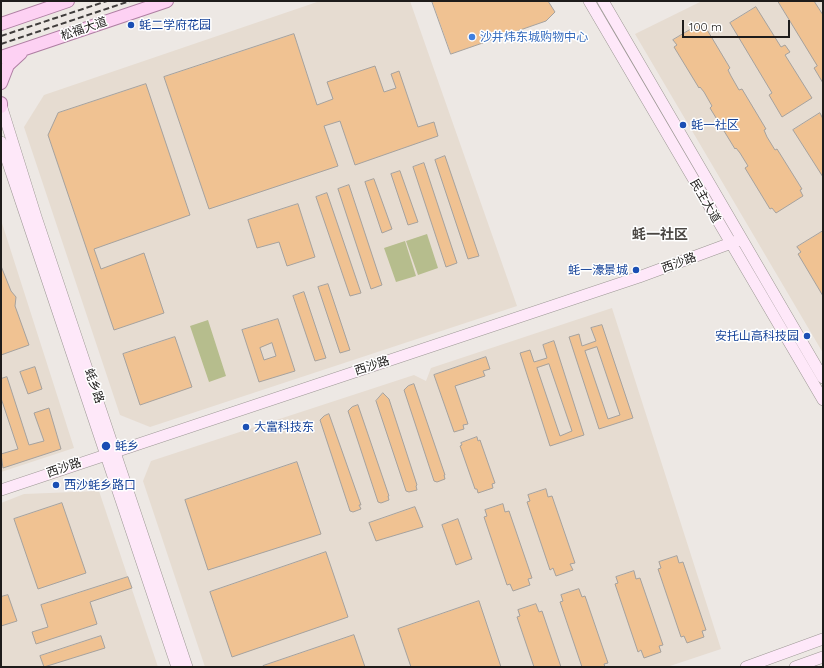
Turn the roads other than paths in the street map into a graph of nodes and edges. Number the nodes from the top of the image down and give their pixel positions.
1 (68, 1) edge
2 (167, 1) edge
3 (589, 1) edge
4 (603, 1) edge
5 (26, 15) junction
6 (1, 18) edge
7 (1, 24) edge
8 (32, 47) junction
9 (1, 57) edge
10 (1, 83) edge
11 (1, 105) edge
12 (1, 142) edge
13 (742, 240) junction
14 (730, 244) junction
15 (823, 378) edge
16 (823, 400) edge
17 (111, 452) junction
18 (1, 490) edge
19 (823, 639) edge
20 (823, 657) edge
21 (177, 667) edge
22 (187, 667) edge
23 (746, 667) edge
24 (794, 667) edge

1 - 5 main road
2 - 8 main road, 松福大道
3 - 14 street, 民主大道
4 - 13 street, 民主大道
5 - 6 main road
5 - 7 main road
8 - 9 main road, 松福大道
8 - 10 main road
11 - 17 street, 蚝乡路
12 - 17 street, 蚝乡路
13 - 14 street, 西沙路
13 - 15 street, 民主大道
14 - 16 street, 民主大道
14 - 17 street, 西沙路
17 - 18 street, 西沙路
17 - 21 street, 蚝乡路
17 - 22 street, 蚝乡路
19 - 23 street
20 - 24 street

